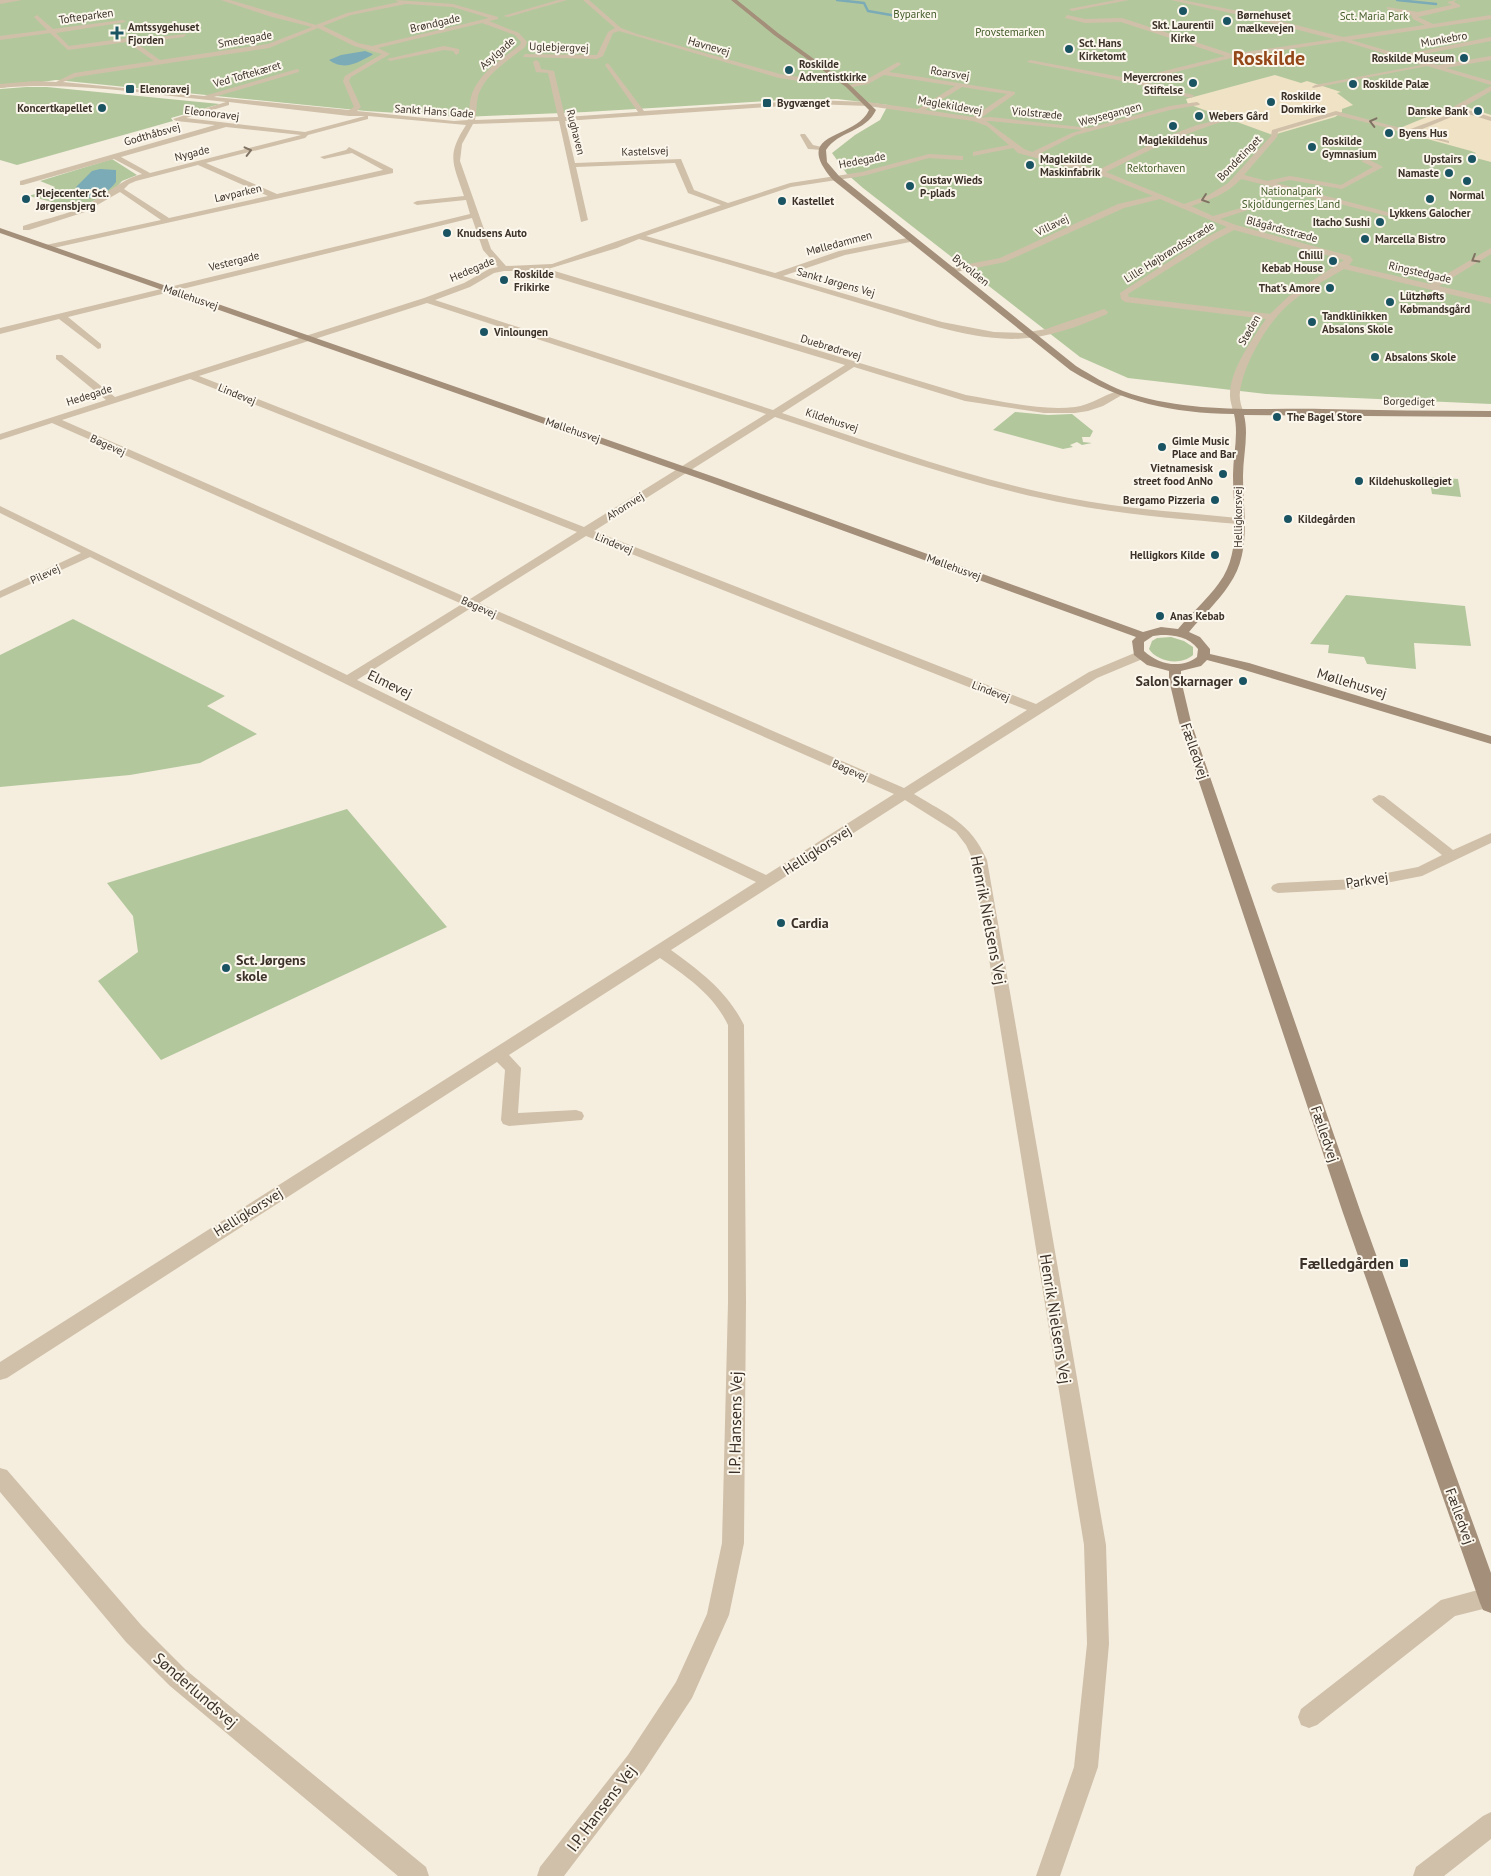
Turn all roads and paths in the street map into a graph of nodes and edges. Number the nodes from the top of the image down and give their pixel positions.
1 (19, 0) edge
2 (224, 0) edge
3 (564, 0) edge
4 (586, 0) edge
5 (734, 0) edge
6 (1126, 0) edge
7 (1174, 0) edge
8 (1453, 0) edge
9 (401, 1) edge
10 (0, 2) edge
11 (1389, 8) dead end
12 (1072, 9) dead end
13 (1417, 14) junction
14 (37, 17) dead end
15 (502, 17) junction
16 (1067, 17) dead end
17 (1490, 18) edge
18 (123, 22) dead end
19 (483, 22) junction
20 (315, 26) junction
21 (1432, 26) junction
22 (619, 29) junction
23 (52, 31) junction
24 (184, 35) dead end
25 (0, 38) edge
26 (1342, 39) junction
27 (1491, 39) edge
28 (131, 42) junction
29 (372, 48) junction
30 (456, 53) dead end
31 (511, 55) junction
32 (388, 56) junction
33 (1231, 56) junction
34 (1400, 57) junction
35 (1491, 58) edge
36 (536, 62) dead end
37 (1030, 62) dead end
38 (160, 63) junction
39 (1482, 63) dead end
40 (898, 64) dead end
41 (608, 65) dead end
42 (1426, 65) junction
43 (1491, 65) edge
44 (1435, 68) junction
45 (297, 71) dead end
46 (884, 73) junction
47 (839, 79) junction
48 (1132, 81) junction
49 (1491, 83) edge
50 (56, 84) junction
51 (961, 85) junction
52 (0, 86) edge
53 (848, 86) junction
54 (1315, 87) dead end
55 (1491, 88) edge
56 (1191, 96) dead end
57 (204, 98) junction
58 (234, 102) junction
59 (868, 104) junction
60 (1196, 104) dead end
61 (1455, 108) junction
62 (919, 111) junction
63 (350, 114) junction
64 (643, 114) junction
65 (371, 116) junction
66 (1230, 118) dead end
67 (560, 119) junction
68 (1491, 119) edge
69 (976, 120) junction
70 (469, 124) junction
71 (224, 125) junction
72 (1094, 129) junction
73 (1410, 131) junction
74 (306, 134) junction
75 (802, 135) dead end
76 (1447, 142) dead end
77 (1013, 146) junction
78 (822, 148) junction
79 (976, 154) dead end
80 (1033, 154) junction
81 (115, 157) junction
82 (324, 157) dead end
83 (960, 158) dead end
84 (1365, 161) dead end
85 (200, 163) junction
86 (572, 166) junction
87 (1100, 172) junction
88 (148, 175) junction
89 (1239, 176) junction
90 (836, 178) junction
91 (23, 183) dead end
92 (1266, 183) junction
93 (120, 189) junction
94 (275, 196) junction
95 (1162, 196) junction
96 (468, 198) junction
97 (417, 203) dead end
98 (727, 205) junction
99 (1184, 206) junction
100 (1246, 208) dead end
101 (474, 215) junction
102 (1396, 217) dead end
103 (1212, 219) junction
104 (168, 220) junction
105 (584, 220) dead end
106 (26, 228) dead end
107 (1233, 228) junction
108 (0, 230) edge
109 (638, 236) junction
110 (912, 239) junction
111 (49, 247) junction
112 (1491, 250) edge
113 (1345, 262) junction
114 (541, 268) junction
115 (504, 269) junction
116 (951, 270) junction
117 (775, 276) junction
118 (1433, 286) junction
119 (168, 289) junction
120 (427, 300) junction
121 (1491, 301) edge
122 (1104, 312) dead end
123 (61, 316) junction
124 (1271, 317) junction
125 (0, 331) edge
126 (1031, 334) junction
127 (308, 338) junction
128 (98, 346) dead end
129 (59, 357) dead end
130 (851, 365) junction
131 (190, 376) junction
132 (1093, 379) junction
133 (1119, 393) junction
134 (114, 401) junction
135 (1238, 408) junction
136 (772, 414) junction
137 (1491, 414) edge
138 (53, 420) junction
139 (0, 437) edge
140 (685, 469) junction
141 (0, 509) edge
142 (1238, 521) junction
143 (585, 531) junction
144 (90, 553) junction
145 (0, 595) edge
146 (471, 603) junction
147 (1181, 633) junction
148 (1144, 636) junction
149 (1141, 655) junction
150 (1204, 656) junction
151 (1174, 667) junction
152 (348, 680) junction
153 (1037, 709) junction
154 (1491, 740) edge
155 (905, 794) junction
156 (1379, 799) dead end
157 (1491, 837) edge
158 (1452, 856) junction
159 (768, 882) junction
160 (1278, 888) dead end
161 (661, 951) junction
162 (498, 1054) junction
163 (576, 1116) dead end
164 (0, 1372) edge
165 (0, 1477) edge
166 (1490, 1600) edge
167 (1309, 1717) dead end
168 (1491, 1824) edge
169 (418, 1876) edge
170 (549, 1876) edge
171 (1048, 1876) edge
172 (1425, 1876) edge

1 - 10 street
2 - 20 street
3 - 15 street, Brøndgade
4 - 22 street, Havnevej
5 - 47 street
6 - 12 street
7 - 26 street
8 - 13 street
9 - 15 street, Smedegade
9 - 20 street, Smedegade
11 - 13 street
13 - 21 street
14 - 23 street, Tofteparken
15 - 19 street, Brøndgade
16 - 33 street
17 - 21 street
18 - 23 street, Tofteparken
19 - 29 street, Brøndgade
19 - 31 street, Asylgade
20 - 29 street
20 - 38 street, Smedegade
21 - 26 street
22 - 31 street, Uglebjergvej
22 - 47 street, Havnevej
23 - 25 street, Tofteparken
23 - 28 street, Tofteparken
24 - 28 street, Tofteparken
26 - 33 street
26 - 34 street
27 - 34 street, Munkebro
28 - 38 street
29 - 32 street
30 - 32 street
31 - 70 street, Asylgade
32 - 63 street
33 - 48 street
34 - 42 street
35 - 44 street
36 - 67 street, Rughaven
37 - 48 street
38 - 50 street, Smedegade
39 - 43 street
40 - 46 street
41 - 64 street
42 - 44 street
42 - 54 street
44 - 49 street
45 - 57 street, Ved Toftekæret
46 - 51 street, Roarsvej
46 - 53 street
47 - 53 street
48 - 56 street
50 - 52 street, Sankt Hans Gade
50 - 57 street, Sankt Hans Gade
51 - 62 street
51 - 69 street, Roarsvej
53 - 59 street
55 - 61 street
57 - 58 street, Sankt Hans Gade
58 - 63 street, Sankt Hans Gade
58 - 71 street, Eleonoravej
59 - 62 street, Maglekildevej
59 - 64 street, Sankt Hans Gade
59 - 78 street
60 - 72 street, Weysegangen
61 - 68 street
61 - 73 street
62 - 69 street, Maglekildevej
63 - 65 street, Sankt Hans Gade
64 - 67 street, Sankt Hans Gade
65 - 70 street, Sankt Hans Gade
65 - 74 street, Nygade
66 - 87 street
67 - 70 street, Sankt Hans Gade
67 - 86 street, Rughaven
69 - 72 street, Violstræde
69 - 77 street, Maglekildevej
70 - 96 street
71 - 74 street, Eleonoravej
71 - 81 street, Godthåbsvej
72 - 80 street, Weysegangen
73 - 76 street
73 -> 89 street, Bondetinget
85 -> 74 street, Nygade
75 - 78 street
77 - 79 street
77 - 80 street, Maglekildevej
78 - 90 street, Byvolden
80 - 87 street, Maglekildevej
81 - 88 street, Godthåbsvej
81 - 91 street, Godthåbsvej
82 - 94 street, Løvparken
83 - 90 street, Hedegade
84 - 92 street
85 - 88 street, Nygade
85 - 94 street
86 - 98 street, Kastelsvej
86 - 105 street, Rughaven
87 - 95 street, Maglekildevej
88 - 93 street, Nygade
89 - 92 street
89 -> 99 street, Bondetinget
90 - 98 street, Hedegade
90 - 110 street, Byvolden
92 - 102 street
93 - 104 street
93 - 106 street, Nygade
94 - 104 street, Løvparken
95 - 99 street, Blågårdsstræde
95 - 116 street, Villavej
96 - 97 street
96 - 101 street
98 - 109 street, Hedegade
99 - 103 street, Blågårdsstræde
100 - 103 street, Blågårdsstræde
101 - 115 street
101 - 119 street, Vestergade
103 - 107 street, Blågårdsstræde
104 - 111 street, Løvparken
107 - 113 street, Blågårdsstræde
107 - 124 street, Lille Højbrøndsstræde
108 - 111 street, Møllehusvej
109 - 114 street, Hedegade
109 - 117 street, Sankt Jørgens Vej
110 - 116 street, Byvolden
110 - 117 street, Mølledammen
111 - 119 street, Møllehusvej
112 -> 118 street
113 - 118 street, Ringstedgade
113 - 124 street, Støden
114 - 115 street, Hedegade
114 - 130 street, Duebrødrevej
115 - 120 street, Hedegade
116 - 126 street, Byvolden
117 - 126 street, Sankt Jørgens Vej
118 - 121 street, Ringstedgade
119 - 123 street, Vestergade
119 - 127 street, Møllehusvej
120 - 127 street, Hedegade
120 - 136 street, Kildehusvej
122 - 126 street, Sankt Jørgens Vej
123 - 125 street, Vestergade
123 - 128 street
124 - 135 street, Støden
126 - 132 street, Byvolden
127 - 131 street, Hedegade
127 - 140 street, Møllehusvej
129 - 134 street
130 - 133 street, Duebrødrevej
130 - 136 street, Ahornvej
131 - 134 street, Hedegade
131 - 143 street, Lindevej
132 - 133 street, Byvolden
132 - 135 street, Byvolden
133 - 135 street, Byvolden
134 - 138 street, Hedegade
135 - 137 street, Borgediget
135 - 142 street, Helligkorsvej
136 - 140 street, Ahornvej
136 - 142 street, Kildehusvej
138 - 139 street, Hedegade
138 - 146 street, Bøgevej
140 - 143 street, Ahornvej
140 - 148 street, Møllehusvej
141 - 144 street, Elmevej
142 - 147 street, Helligkorsvej
143 - 146 street, Ahornvej
143 - 153 street, Lindevej
144 - 145 street, Pilevej
144 - 152 street, Elmevej
146 - 152 street, Ahornvej
146 - 155 street, Bøgevej
147 - 148 street
147 - 150 street
148 - 149 street
149 - 151 street
149 - 153 street, Helligkorsvej
150 - 151 street
150 - 154 street, Møllehusvej
151 - 166 street, Fælledvej
152 - 159 street, Elmevej
153 - 155 street, Helligkorsvej
155 - 159 street, Helligkorsvej
155 - 171 street, Henrik Nielsens Vej
156 - 158 street
157 - 158 street, Parkvej
158 - 160 street, Parkvej
159 - 161 street, Helligkorsvej
161 - 162 street, Helligkorsvej
161 - 170 street, I.P. Hansens Vej
162 - 163 street
162 - 164 street, Helligkorsvej
165 - 169 street, Sønderlundsvej
166 - 167 street, Fælledvej
168 - 172 street

